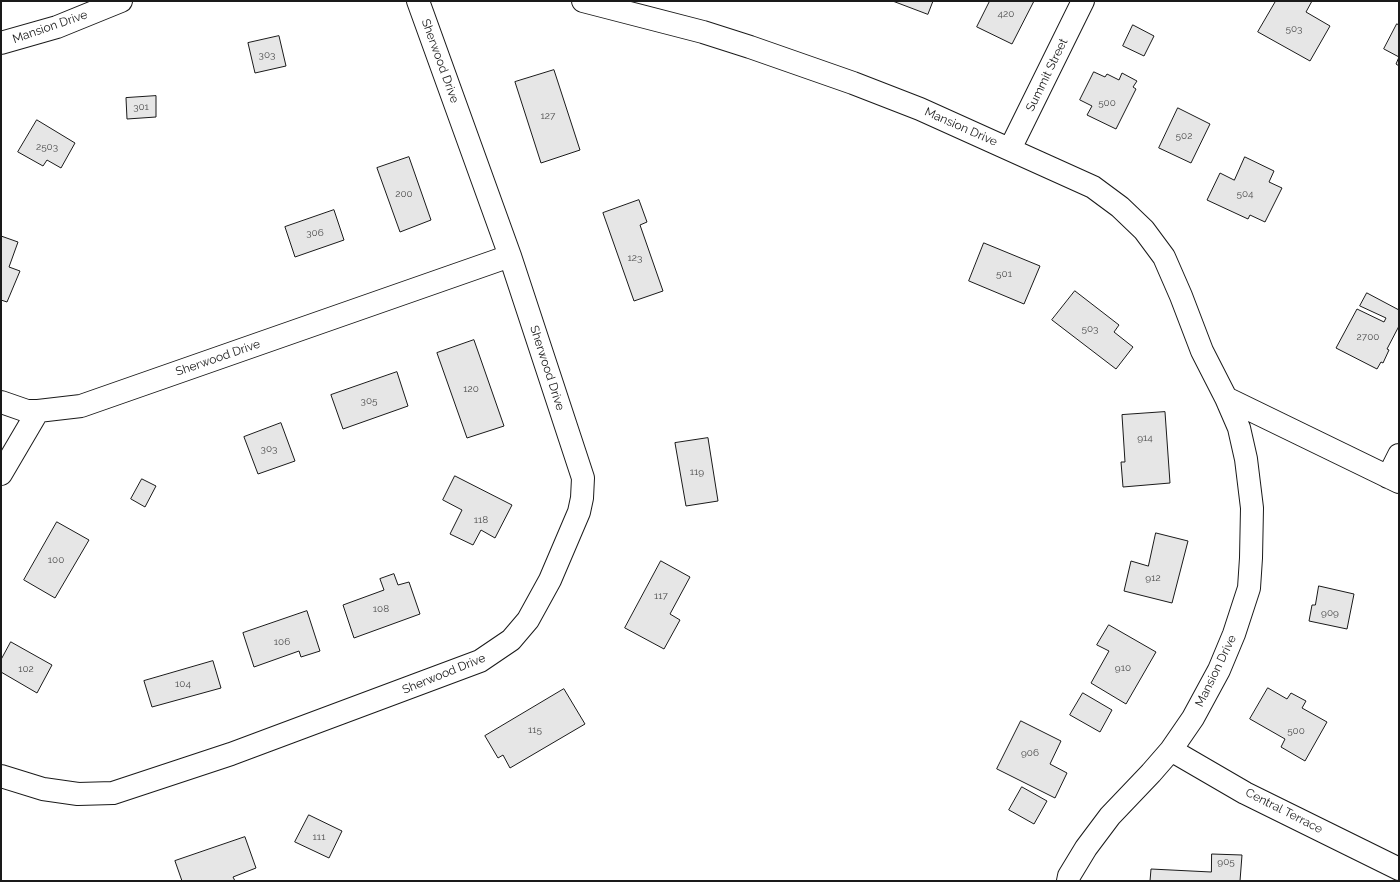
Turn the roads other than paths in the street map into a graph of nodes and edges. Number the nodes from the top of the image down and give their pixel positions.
1 (121, 1) edge
2 (418, 1) edge
3 (583, 1) edge
4 (1083, 1) edge
5 (1, 43) edge
6 (1010, 149) junction
7 (510, 256) junction
8 (1226, 398) junction
9 (1, 402) edge
10 (38, 411) junction
11 (1399, 455) edge
12 (1, 474) edge
13 (1393, 479) edge
14 (1171, 750) junction
15 (1, 776) edge
16 (1399, 869) edge
17 (1068, 881) edge

1 - 5 street, Mansion Drive
2 - 7 street, Sherwood Drive
3 - 6 street, Mansion Drive
4 - 6 street, Summit Street
6 - 8 street, Mansion Drive
7 - 10 street, Sherwood Drive
7 - 15 street, Sherwood Drive
8 - 13 street
8 - 14 street, Mansion Drive
9 - 10 street, Sherwood Drive
10 - 12 street
11 - 13 street
14 - 16 street, Central Terrace
14 - 17 street, Mansion Drive

